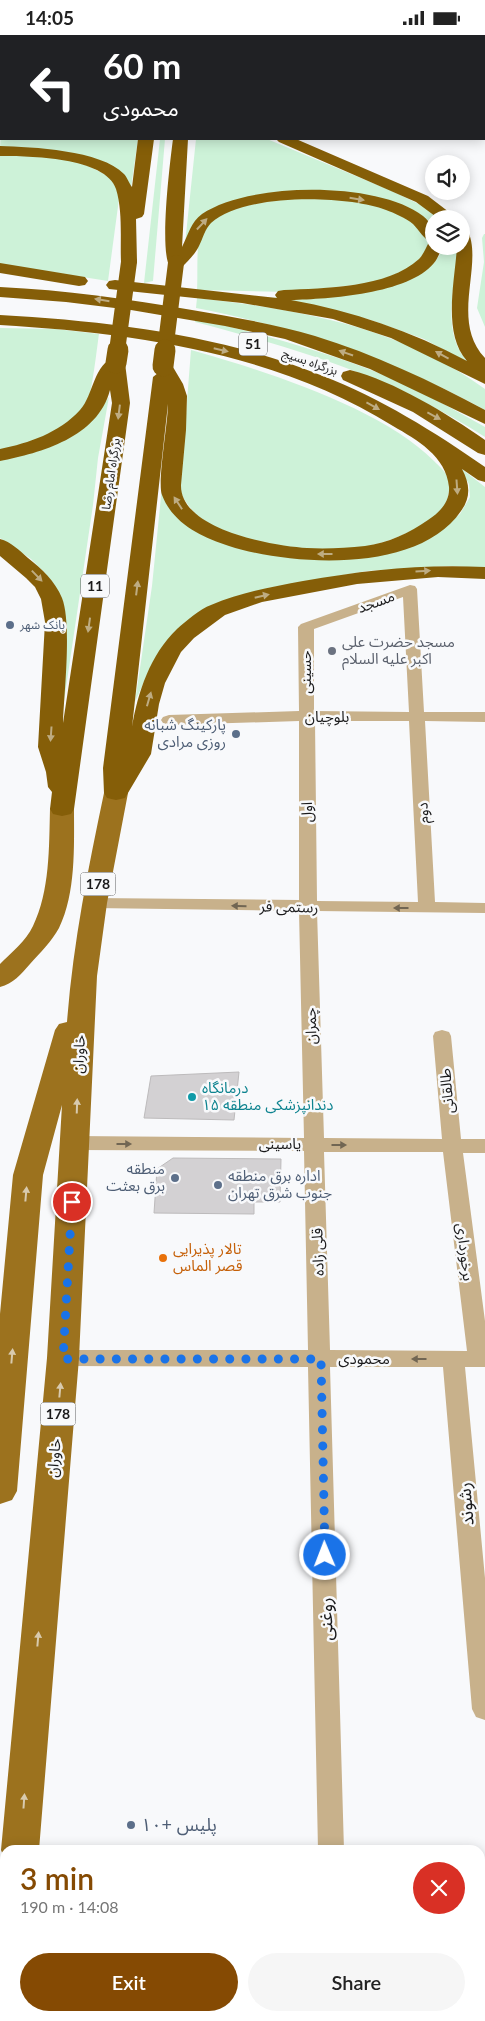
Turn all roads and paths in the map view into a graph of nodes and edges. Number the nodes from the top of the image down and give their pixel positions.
1 (146, 140) edge
2 (180, 140) edge
3 (286, 140) edge
4 (293, 140) edge
5 (307, 149) junction
6 (0, 151) edge
7 (437, 210) edge
8 (425, 225) edge
9 (430, 255) edge
10 (466, 255) edge
11 (129, 262) junction
12 (176, 263) junction
13 (0, 267) edge
14 (0, 276) edge
15 (88, 282) junction
16 (0, 292) edge
17 (207, 295) junction
18 (0, 306) edge
19 (0, 320) edge
20 (0, 325) edge
21 (87, 326) junction
22 (116, 363) junction
23 (163, 366) junction
24 (485, 369) edge
25 (485, 378) edge
26 (485, 418) edge
27 (436, 445) junction
28 (485, 449) edge
29 (0, 455) edge
30 (485, 476) edge
31 (0, 545) edge
32 (485, 573) edge
33 (306, 627) joint
34 (306, 716) junction
35 (418, 717) junction
36 (485, 717) edge
37 (169, 720) dead end
38 (116, 793) junction
39 (62, 809) junction
40 (94, 903) junction
41 (308, 907) junction
42 (427, 908) junction
43 (485, 908) edge
44 (84, 976) junction
45 (0, 979) edge
46 (442, 1036) dead end
47 (75, 1143) junction
48 (314, 1145) junction
49 (452, 1145) junction
50 (485, 1146) edge
51 (63, 1359) junction
52 (321, 1359) junction
53 (453, 1359) junction
54 (482, 1359) edge
55 (0, 1491) edge
56 (485, 1709) edge
57 (20, 1845) edge
58 (332, 1845) edge

1 - 11 highway, بزرگراه امام رضا / 11
2 - 12 highway
3 - 5 highway
4 - 5 main road
5 - 7 highway
6 - 11 highway
12 -> 8 highway
9 - 17 highway
10 - 24 highway
11 - 22 highway, بزرگراه امام رضا / 11, bridge
12 - 23 highway, bridge
13 - 15 highway
14 - 15 highway
15 - 17 highway
26 -> 16 highway, بزرگراه بسیج / 51
25 -> 17 highway
18 -> 28 highway, بزرگراه بسیج / 51
19 - 21 highway
20 - 21 highway
21 -> 27 highway
22 - 29 highway
22 -> 39 highway, بزرگراه امام رضا / 11
27 -> 23 highway
38 -> 23 highway
27 - 30 highway
31 -> 39 highway
38 -> 32 highway
33 - 34 street, حسینی
33 - 35 street, مسجد
34 - 35 street, بلوچیان
34 - 37 street, بلوچیان
34 - 41 street, اول
35 - 36 street, بلوچیان
35 - 42 street, دوم
38 - 40 main road, خاوران / 178
39 - 45 main road, 178
41 -> 40 street, رستمی فر
40 - 44 main road, خاوران / 178
42 -> 41 street, رستمی فر
41 - 48 street, چمران
42 - 43 street, رستمی فر
47 -> 44 main road, خاوران / 178
55 -> 44 main road, خاوران / 178
46 - 49 street, طالقانی
47 -> 48 street, یاسینی
47 - 51 main road, خاوران / 178
48 -> 49 street, یاسینی
48 - 52 street, قلی زاده
49 - 50 street, یاسینی
49 - 54 street, برخورداری
51 - 52 street, محمودی
57 -> 51 main road, خاوران / 178
53 -> 52 street, محمودی
52 - 58 street, روغنی
53 - 54 street, محمودی
53 - 56 street, رشوند

